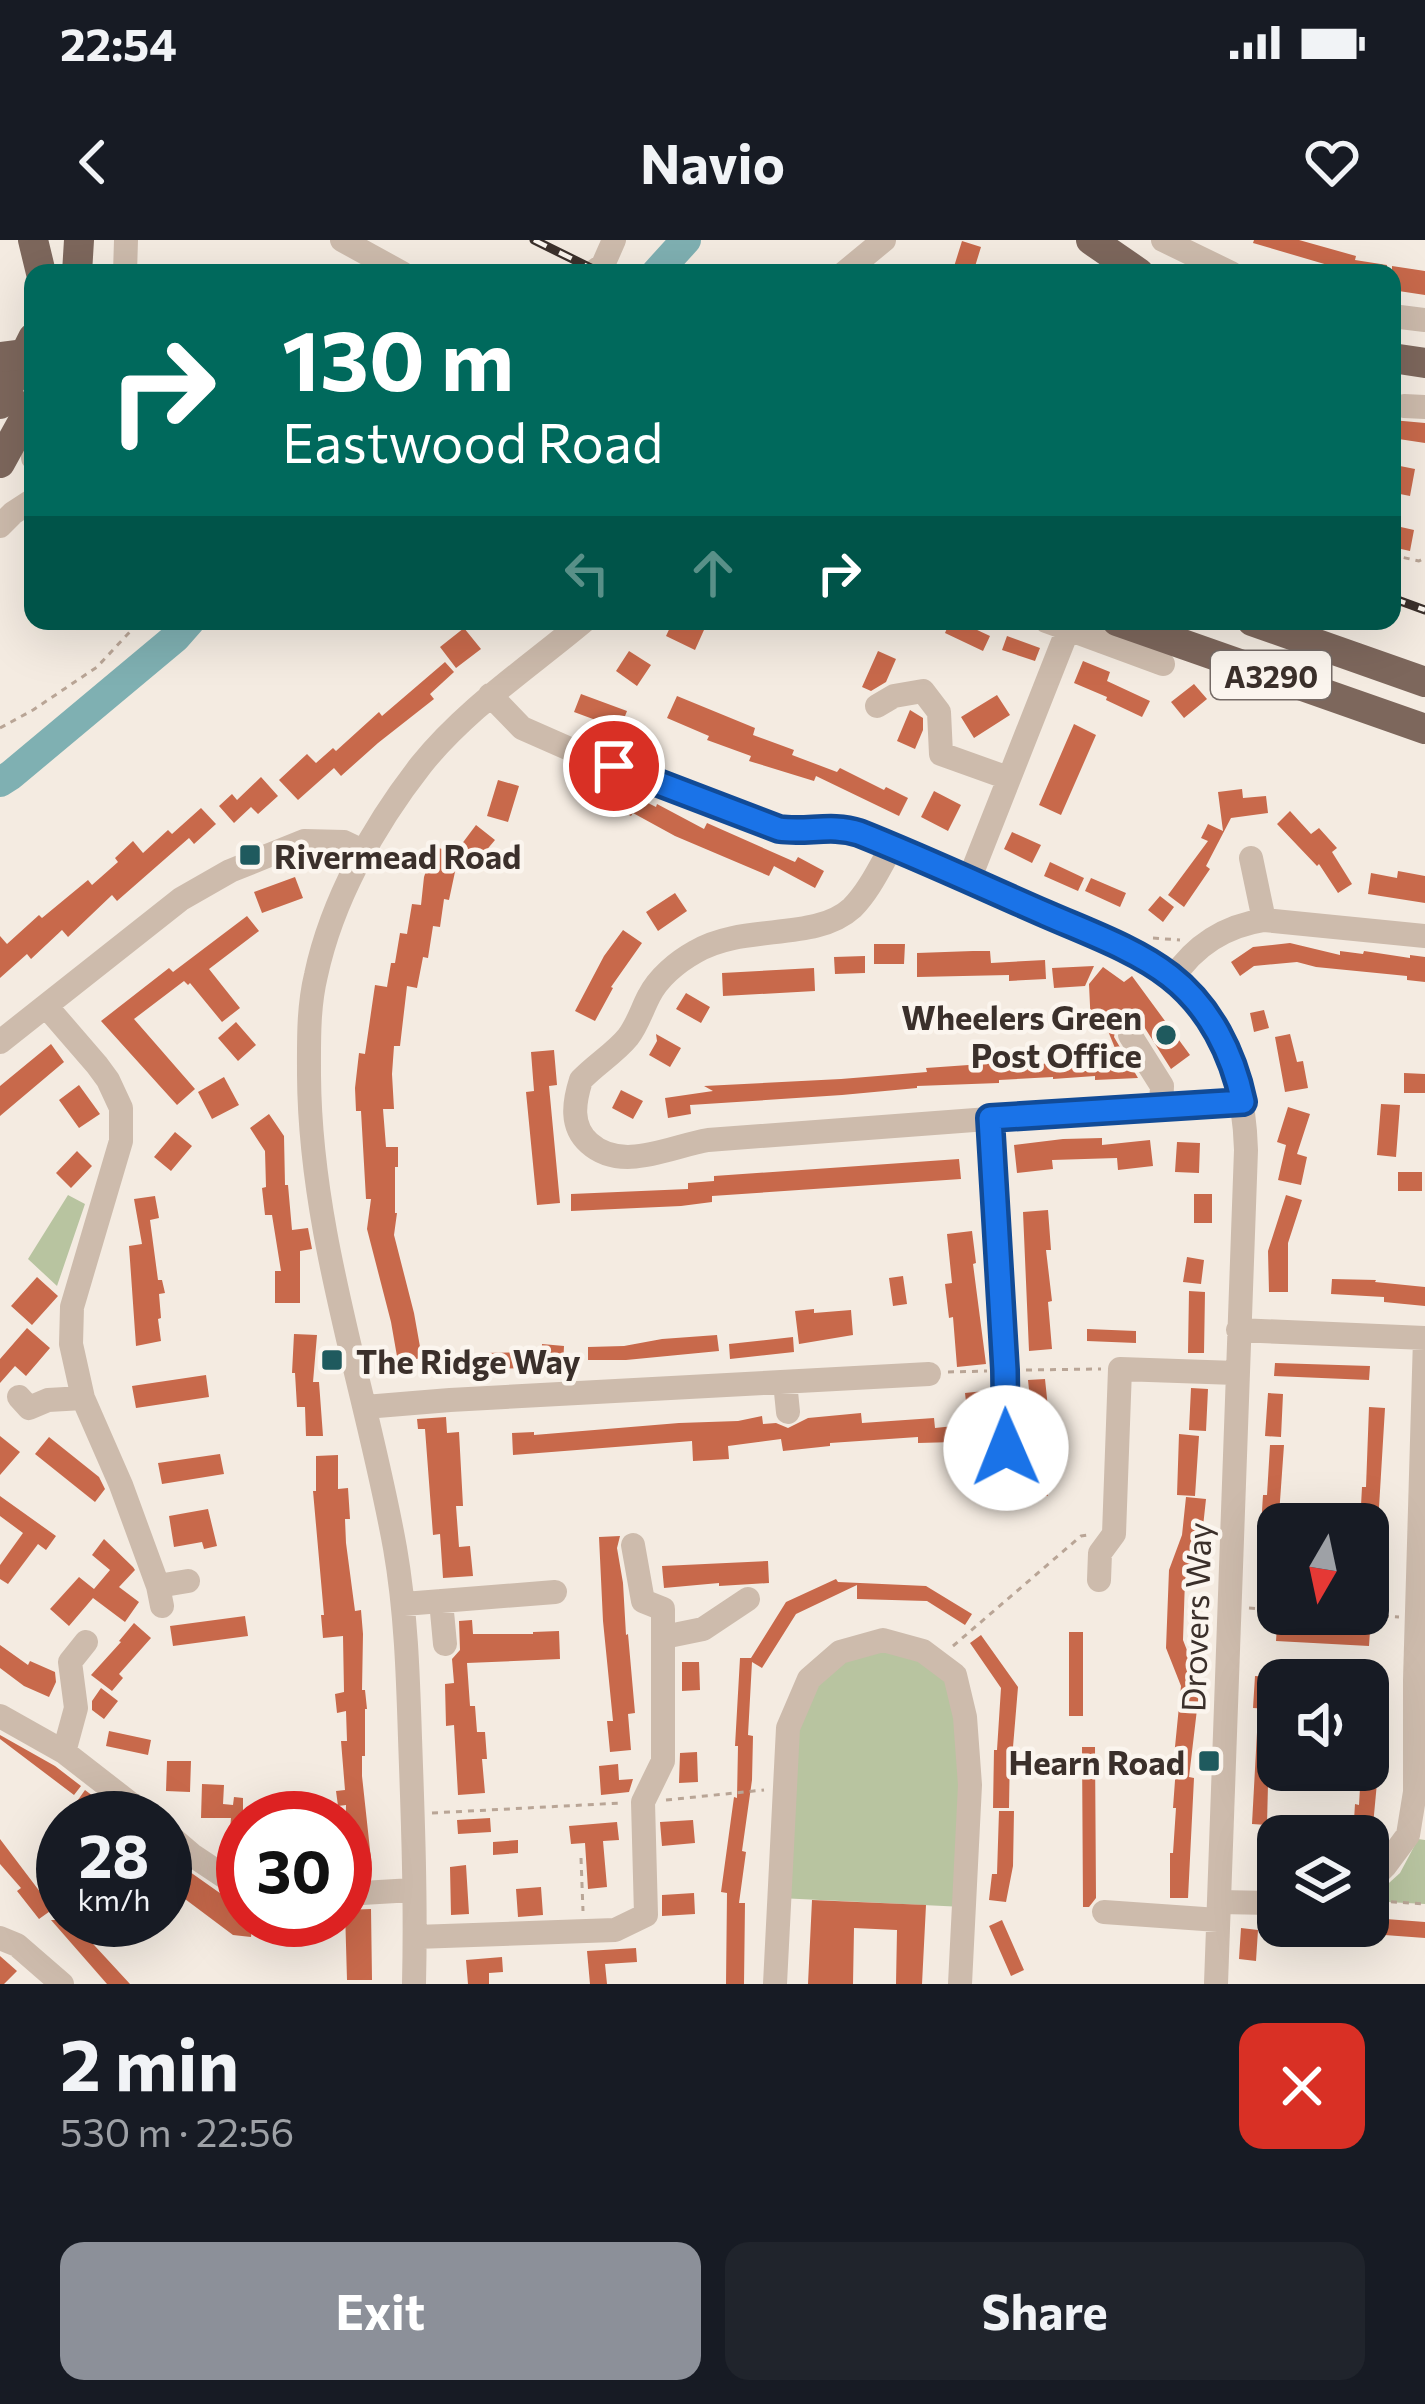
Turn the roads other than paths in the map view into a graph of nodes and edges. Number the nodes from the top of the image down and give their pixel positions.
1 (342, 240) edge
2 (884, 240) edge
3 (1091, 240) edge
4 (1163, 240) edge
5 (386, 264) edge
6 (855, 264) edge
7 (1126, 264) edge
8 (1212, 264) edge
9 (24, 356) edge
10 (0, 404) edge
11 (24, 419) edge
12 (0, 463) edge
13 (24, 506) edge
14 (0, 526) edge
15 (573, 630) edge
16 (1055, 630) edge
17 (1071, 630) edge
18 (1143, 630) edge
19 (1278, 630) edge
20 (1163, 664) dead end
21 (1425, 682) edge
22 (490, 695) junction
23 (877, 706) dead end
24 (1425, 729) edge
25 (1008, 778) junction
26 (892, 846) junction
27 (365, 852) junction
28 (1251, 858) dead end
29 (969, 880) junction
30 (1264, 920) junction
31 (1425, 936) edge
32 (1173, 978) junction
33 (46, 1006) junction
34 (1130, 1035) dead end
35 (0, 1042) edge
36 (1243, 1102) junction
37 (1161, 1106) junction
38 (990, 1118) junction
39 (1238, 1330) junction
40 (1425, 1338) edge
41 (1236, 1373) junction
42 (928, 1374) dead end
43 (785, 1382) junction
44 (83, 1398) junction
45 (365, 1407) junction
46 (25, 1411) dead end
47 (788, 1412) dead end
48 (1006, 1448) dead end
49 (634, 1545) dead end
50 (1099, 1580) dead end
51 (188, 1581) dead end
52 (554, 1592) dead end
53 (748, 1599) dead end
54 (441, 1601) junction
55 (404, 1604) junction
56 (1421, 1618) edge
57 (664, 1637) junction
58 (445, 1644) dead end
59 (69, 1651) dead end
60 (0, 1716) edge
61 (64, 1752) junction
62 (114, 1791) edge
63 (1389, 1861) edge
64 (413, 1890) junction
65 (372, 1892) edge
66 (1257, 1906) edge
67 (1218, 1911) junction
68 (1104, 1912) dead end
69 (415, 1937) junction
70 (0, 1938) edge
71 (62, 1984) edge
72 (414, 1984) edge
73 (775, 1984) edge
74 (960, 1984) edge
75 (1216, 1984) edge

1 - 5 street
2 - 6 street
3 - 7 main road
4 - 8 street
9 - 10 main road
11 - 12 main road
13 - 14 street
15 - 22 street
16 - 25 street
17 - 20 street
18 - 24 main road, A3290
19 - 21 main road, A3290
22 - 26 street
22 - 27 street
23 - 25 street
25 - 29 street
26 - 29 street
26 - 38 street
27 - 33 street
27 - 45 street
28 - 30 street
29 - 32 street
30 - 31 street
30 - 32 street
32 - 36 street, Drovers Way
33 - 35 street
33 - 44 street
34 - 37 street
36 - 37 street
36 - 39 street, Drovers Way
37 - 38 street
38 - 48 street
39 - 40 street
39 - 41 street, Drovers Way
40 - 56 street
41 - 50 street
41 - 67 street, Drovers Way
42 - 43 street
43 - 45 street
43 - 47 street
44 - 46 street
44 - 51 street
45 - 55 street
49 - 57 street
52 - 54 street
53 - 57 street
54 - 55 street
54 - 58 street
55 - 64 street
56 - 63 street
57 - 69 street
59 - 61 street
60 - 61 street
61 - 62 street
64 - 65 street
64 - 69 street
66 - 67 street
67 - 68 street
67 - 75 street, Drovers Way
69 - 72 street
70 - 71 street
73 - 74 street

